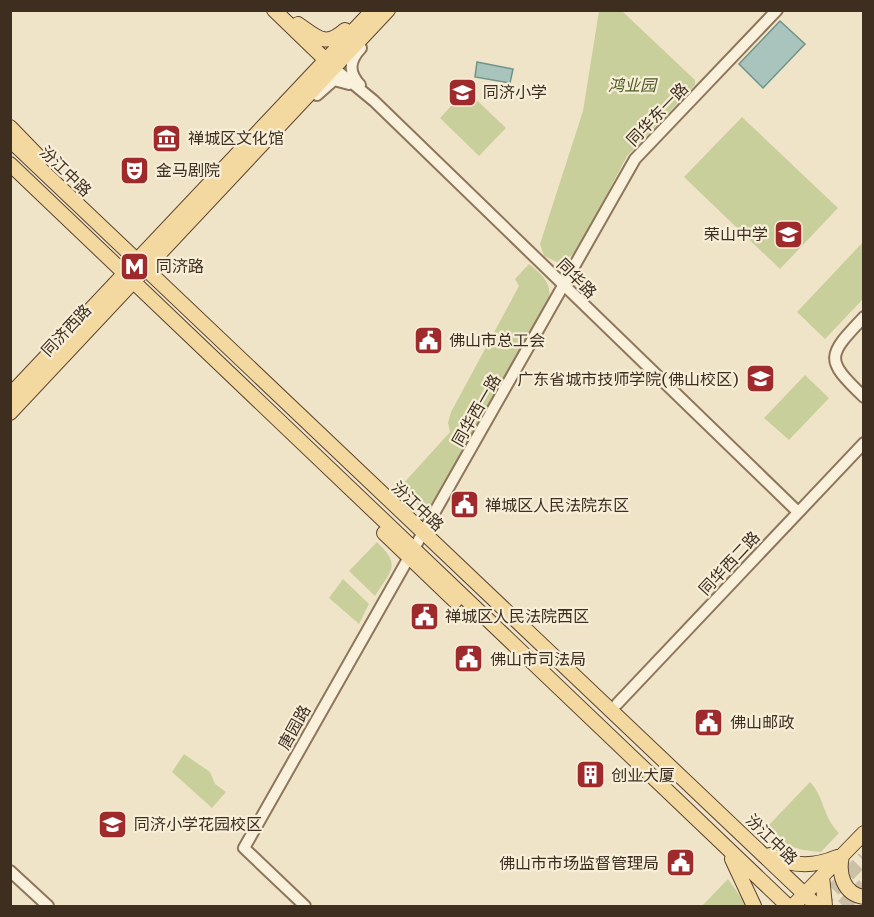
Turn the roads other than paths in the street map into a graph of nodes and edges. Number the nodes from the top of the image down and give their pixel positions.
1 (274, 10) edge
2 (283, 10) edge
3 (364, 10) edge
4 (373, 10) edge
5 (388, 10) edge
6 (777, 10) edge
7 (295, 26) junction
8 (350, 30) junction
9 (367, 42) dead end
10 (333, 62) junction
11 (350, 78) junction
12 (310, 85) junction
13 (291, 88) junction
14 (374, 102) junction
15 (308, 105) junction
16 (10, 127) edge
17 (10, 140) edge
18 (10, 164) edge
19 (10, 174) edge
20 (54, 182) junction
21 (42, 195) junction
22 (184, 212) junction
23 (168, 244) junction
24 (141, 266) junction
25 (129, 279) junction
26 (564, 286) junction
27 (864, 317) edge
28 (70, 350) junction
29 (50, 354) junction
30 (10, 383) edge
31 (10, 394) edge
32 (864, 397) edge
33 (10, 413) edge
34 (10, 425) edge
35 (864, 443) edge
36 (798, 512) junction
37 (425, 528) junction
38 (410, 552) junction
39 (617, 704) junction
40 (729, 820) junction
41 (864, 833) edge
42 (758, 848) junction
43 (727, 849) junction
44 (842, 856) junction
45 (10, 871) edge
46 (822, 876) junction
47 (864, 897) edge
48 (806, 900) edge
49 (297, 904) edge
50 (48, 906) edge
51 (754, 906) edge
52 (788, 906) edge
53 (793, 906) edge
54 (817, 906) edge
55 (825, 906) edge

1 - 7 main road
2 - 7 main road
3 - 8 main road
4 - 8 main road
5 - 10 main road
6 - 26 street, 同华东一路
7 - 8 main road
7 - 10 main road
7 - 13 main road
8 - 10 main road
9 - 11 street
10 - 11 street, 同华路
10 - 12 main road
11 - 14 street, 同华路
12 - 13 main road
12 - 15 main road
12 - 22 main road
12 - 23 main road
13 - 22 main road
14 - 15 street
14 - 26 street, 同华路
15 - 23 main road
16 - 20 main road
17 - 20 main road, 汾江中路
18 - 21 main road, 汾江中路
19 - 21 main road
20 - 24 main road, 汾江中路
21 - 25 main road, 汾江中路
22 - 24 main road
23 - 24 main road
24 - 25 main road, 同济西路
24 - 37 main road, 汾江中路
25 - 28 main road, 同济西路
25 - 29 main road, 同济西路
25 - 38 main road, 汾江中路
26 - 36 street, 同华路
26 - 37 street, 同华西一路
27 - 32 street
28 - 33 main road, 同济西路
28 - 34 main road
29 - 30 main road
29 - 31 main road, 同济西路
35 - 36 street, 同华西二路
36 - 39 street, 同华西二路
37 - 38 street, 同华西一路
37 - 39 main road
37 - 40 main road, 汾江中路
38 - 43 main road, 汾江中路
38 - 49 street, 唐园路
39 - 40 main road
40 - 42 main road, 汾江中路
41 - 44 main road
42 - 44 main road
42 - 48 main road, 汾江中路
43 - 51 main road
43 - 52 main road, 汾江中路
44 - 46 main road
44 - 47 main road
45 - 50 street
46 - 48 main road
46 - 55 main road
48 - 53 main road
48 - 54 main road, 汾江中路

